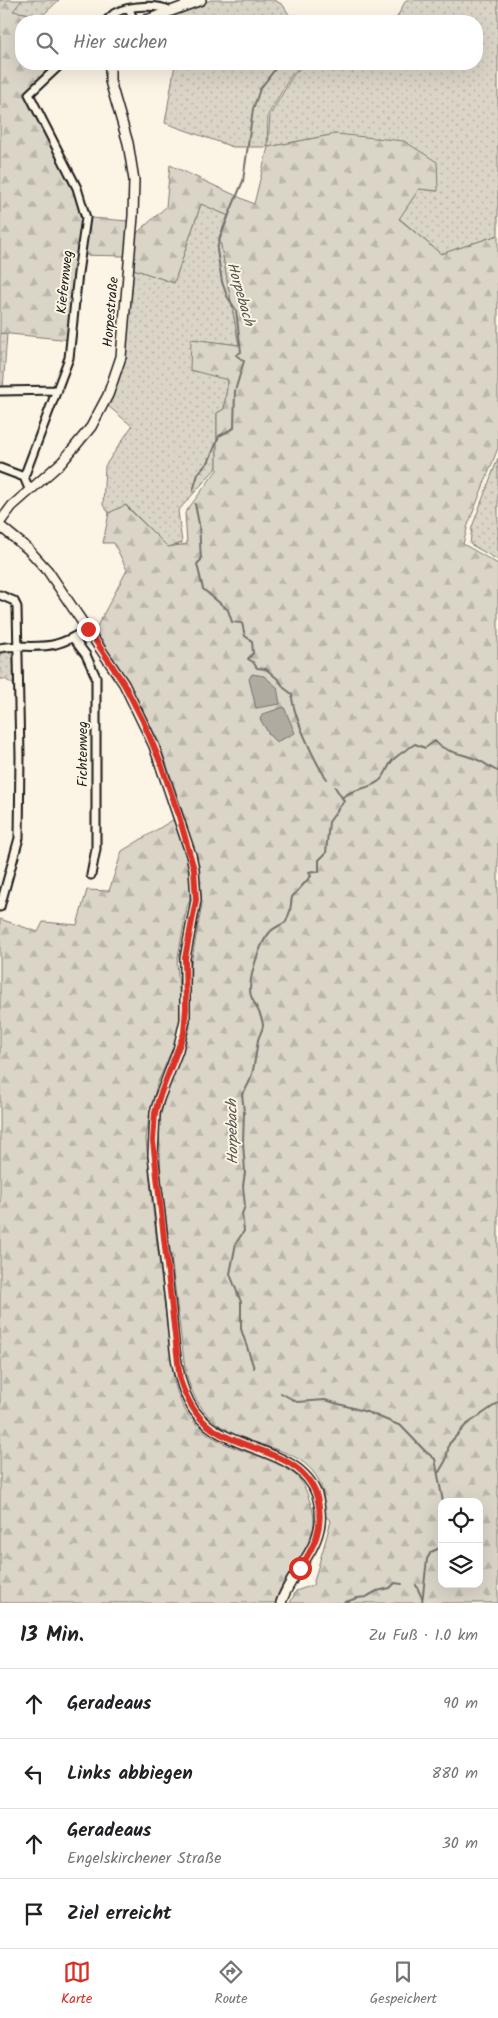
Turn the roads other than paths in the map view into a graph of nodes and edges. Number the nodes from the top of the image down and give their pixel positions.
1 (201, 0) edge
2 (129, 9) junction
3 (171, 11) junction
4 (113, 15) edge
5 (132, 15) edge
6 (160, 15) edge
7 (55, 70) edge
8 (110, 70) edge
9 (58, 390) junction
10 (0, 391) edge
11 (0, 468) edge
12 (24, 478) junction
13 (30, 489) junction
14 (0, 522) edge
15 (0, 526) edge
16 (0, 595) edge
17 (88, 629) junction
18 (73, 638) junction
19 (18, 645) junction
20 (0, 648) edge
21 (91, 875) dead end
22 (0, 907) edge
23 (281, 1603) edge

1 - 3 street
2 - 3 street
2 - 4 street
2 - 5 street
3 - 6 street
7 - 9 street, Kiefernweg
8 - 13 street, Horpestraße
9 - 10 street
9 - 12 street, Kiefernweg
11 - 12 street
12 - 13 street
13 - 14 street, Horpestraße
15 - 17 street
16 - 19 street
17 - 18 street
17 - 23 street
18 - 19 street
18 - 21 street, Fichtenweg
19 - 20 street
19 - 22 street

